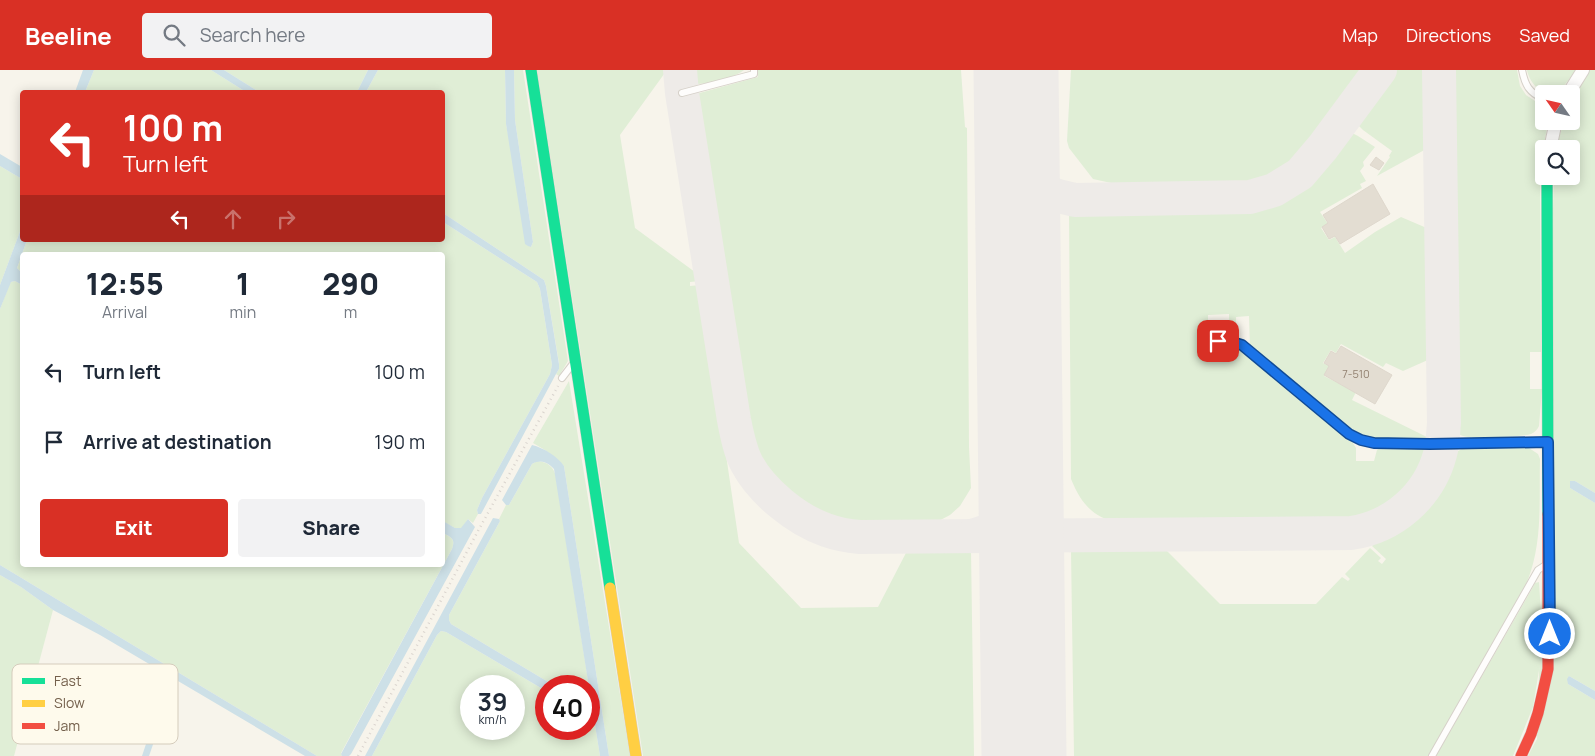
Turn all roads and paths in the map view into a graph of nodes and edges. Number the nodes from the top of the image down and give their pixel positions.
1 (531, 70) edge
2 (754, 70) edge
3 (1522, 70) edge
4 (1583, 70) edge
5 (1574, 85) edge
6 (682, 93) dead end
7 (1535, 94) edge
8 (1547, 185) edge
9 (1218, 341) dead end
10 (575, 360) junction
11 (562, 378) joint
12 (1548, 442) junction
13 (1549, 562) junction
14 (358, 756) edge
15 (636, 756) edge
16 (1432, 756) edge
17 (1521, 756) edge

1 - 10 street
2 - 6 lane
3 - 7 lane
4 - 5 street
8 - 12 street
9 - 12 lane
10 - 11 lane
10 - 15 street
11 - 14 path
12 - 13 street
13 - 16 lane
13 - 17 street

